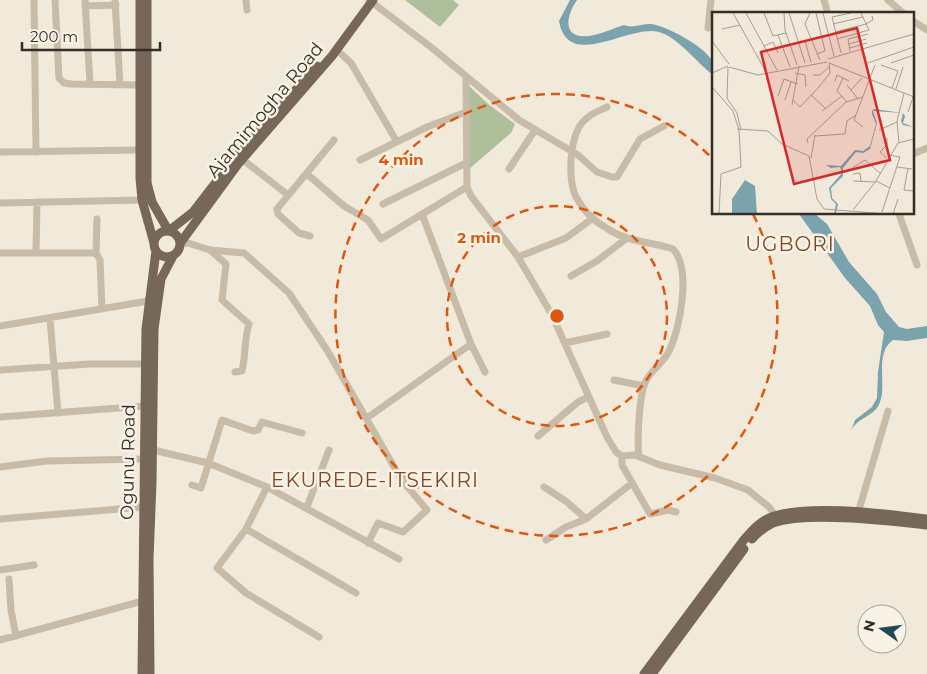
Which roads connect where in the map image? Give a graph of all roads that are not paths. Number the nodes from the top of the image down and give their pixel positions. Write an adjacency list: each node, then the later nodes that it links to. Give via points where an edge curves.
1 (34, 0): 31 (street)
2 (55, 0): 18 (street, via 59,78 64,83)
3 (140, 0): 20 (main road)
4 (147, 0): 48 (main road, via 147,183 152,202)
5 (246, 0): 11 (street)
6 (711, 0): 14 (street)
7 (889, 0): 12 (street)
8 (370, 1): 16 (main road, Ajamimogha Road); 17 (street); 48 (main road, Ajamimogha Road, via 340,40 234,158 194,212)
9 (85, 3): 10 (street); 18 (street)
10 (115, 3): 19 (street)
11 (247, 10)
12 (902, 12)
13 (914, 22): 15 (street)
14 (708, 28)
15 (927, 30)
16 (337, 50): 26 (street, via 351,63); 33 (main road, Ajamimogha Road)
17 (466, 77): 22 (street); 24 (street)
18 (90, 84): 19 (street)
19 (120, 85): 20 (street)
20 (140, 85): 28 (main road)
21 (607, 107): 29 (street, via 586,118)
22 (466, 112): 26 (street); 35 (street)
23 (664, 126): 29 (street, via 640,139 615,178 597,172)
24 (535, 130): 29 (street); 36 (street)
25 (334, 140): 37 (street)
26 (397, 142): 34 (street)
27 (927, 148): 32 (street)
28 (138, 150): 31 (street); 40 (main road)
29 (571, 150): 46 (street, via 576,197)
30 (0, 152): 31 (street)
31 (36, 152)
32 (914, 154)
33 (242, 159): 39 (street); 51 (main road, Ajamimogha Road)
34 (360, 160)
35 (466, 163): 38 (street); 43 (street)
36 (509, 169)
37 (307, 174): 39 (street); 44 (street, via 344,206 368,220 379,238)
38 (468, 187): 44 (street); 58 (street, via 471,196)
39 (288, 195): 49 (street, via 276,212 299,233)
40 (142, 200): 41 (street); 52 (main road)
41 (37, 202): 42 (street); 54 (street)
42 (0, 203)
43 (383, 204)
44 (422, 214): 67 (street)
45 (899, 215): 59 (street)
46 (593, 218): 50 (street, via 610,231); 58 (street, via 566,238)
47 (98, 219): 56 (street)
48 (169, 230): 51 (main road, via 177,234); 52 (main road, via 158,234)
49 (310, 236)
50 (627, 238): 60 (street); 74 (street, via 676,251 684,290 673,343)
51 (181, 243): 53 (street); 57 (main road)
52 (155, 247): 57 (main road, via 162,256); 61 (main road, Ogunu Road)
53 (210, 250): 71 (street, via 226,264 222,300 249,324 244,339 244,365 242,371); 80 (street, via 244,252 289,293)
54 (36, 252): 55 (street); 56 (street)
55 (0, 253)
56 (96, 253): 62 (street, via 100,260)
57 (173, 256): 81 (main road, Ogunu Road, via 161,278 158,292)
58 (518, 256): 66 (street)
59 (917, 265)
60 (571, 276)
61 (148, 302): 62 (street); 68 (main road, Ogunu Road)
62 (102, 309): 63 (street)
63 (50, 319): 64 (street); 69 (street)
64 (0, 326)
65 (607, 334): 66 (street)
66 (565, 343): 75 (street)
67 (471, 344): 72 (street); 80 (street)
68 (146, 364): 69 (street); 76 (main road, Ogunu Road)
69 (54, 366): 70 (street); 78 (street)
70 (0, 370)
71 (235, 372)
72 (485, 372)
73 (614, 380): 74 (street)
74 (644, 386): 87 (street, via 637,441)
75 (588, 397): 83 (street); 86 (street, via 616,452)
76 (145, 406): 78 (street); 81 (main road, Ogunu Road)
77 (888, 411): 98 (street)
78 (58, 413): 79 (street)
79 (0, 417)
80 (366, 418): 105 (street, via 401,479 427,510 403,532 378,523)
81 (149, 427): 84 (main road, Ogunu Road); 88 (main road, Ogunu Road)
82 (302, 433): 89 (street, via 262,422 253,432 222,420)
83 (538, 436)
84 (153, 450): 89 (street); 116 (main road, Ogunu Road, via 149,531)
85 (329, 450): 96 (street)
86 (622, 456): 87 (street); 91 (street, via 622,465)
87 (639, 456): 101 (street, via 748,490 769,507)
88 (146, 459): 90 (street); 95 (main road, Ogunu Road)
89 (208, 463): 92 (street, via 201,488); 93 (street)
90 (0, 467)
91 (632, 484): 97 (street, via 650,514 668,510); 100 (street)
92 (192, 485)
93 (267, 487): 96 (street); 103 (street)
94 (544, 487): 100 (street)
95 (144, 507): 99 (street); 111 (main road, Ogunu Road)
96 (308, 507): 105 (street)
97 (676, 512)
98 (858, 513): 101 (main road, via 810,512); 102 (main road)
99 (0, 519)
100 (586, 519): 104 (street, via 566,526)
101 (777, 519): 102 (main road); 117 (main road, via 756,526 743,541); 118 (main road, via 752,539)
102 (927, 519)
103 (246, 529): 110 (street); 113 (street, via 218,564 218,570 246,593)
104 (546, 540)
105 (368, 543): 106 (street)
106 (399, 560)
107 (34, 565): 108 (street)
108 (0, 570)
109 (9, 579): 112 (street)
110 (356, 593)
111 (142, 601): 112 (street); 115 (main road, Ogunu Road)
112 (16, 636): 114 (street)
113 (320, 637)
114 (0, 640)
115 (142, 674)
116 (150, 674)
117 (644, 674)
118 (652, 674)

